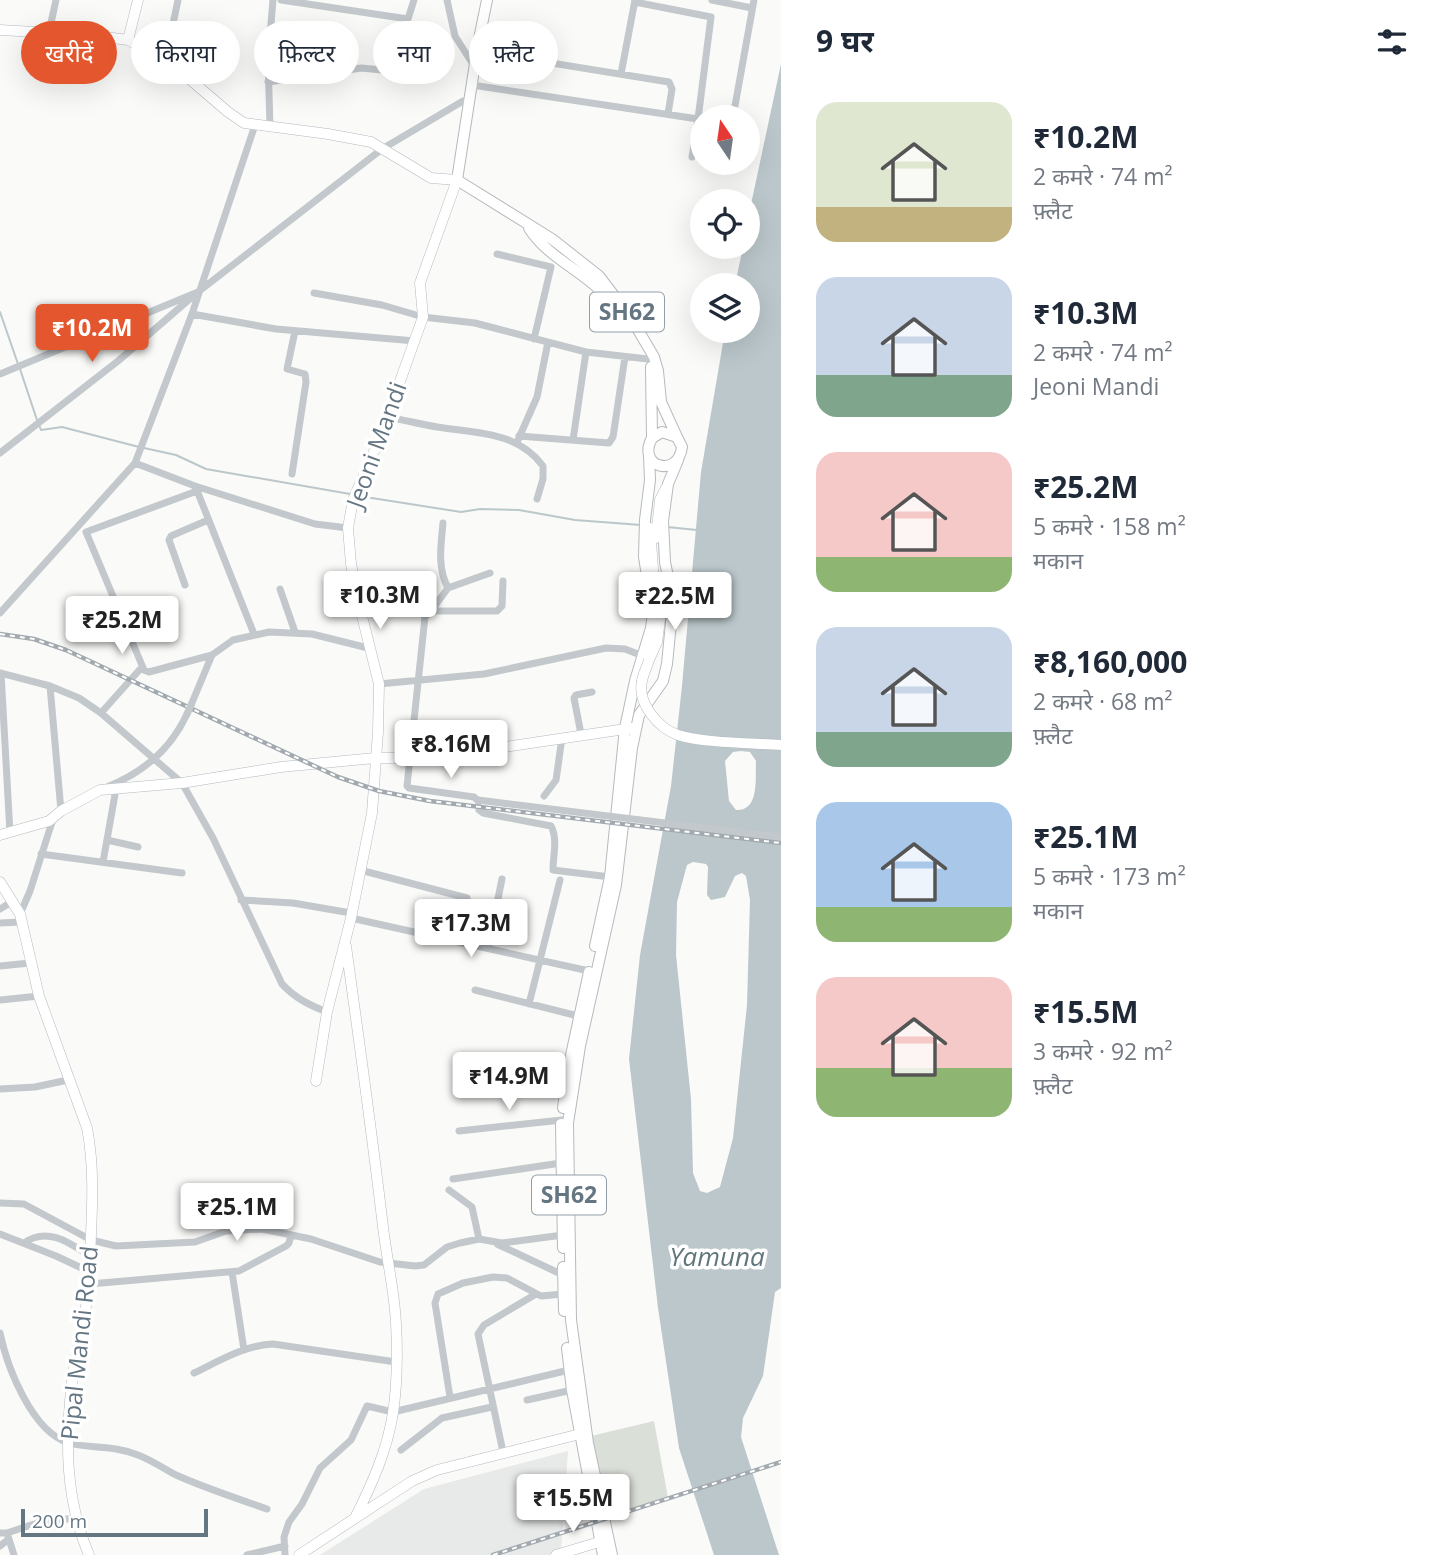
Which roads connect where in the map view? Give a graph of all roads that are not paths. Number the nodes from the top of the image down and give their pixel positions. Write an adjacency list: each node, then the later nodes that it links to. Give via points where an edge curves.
1 (56, 0): 13 (street)
2 (138, 0): 20 (main road)
3 (178, 0): 14 (street)
4 (273, 0): 15 (street)
5 (281, 0): 11 (street)
6 (414, 0): 11 (street, via 408,19)
7 (447, 0): 22 (street, via 455,36)
8 (487, 0): 16 (main road)
9 (712, 0): 12 (street)
10 (635, 1): 24 (street); 29 (street, via 710,17)
11 (326, 3)
12 (753, 4): 30 (street)
13 (51, 21)
14 (174, 21)
15 (272, 21)
16 (483, 21)
17 (0, 30): 18 (main road)
18 (21, 31)
19 (117, 39): 20 (main road)
20 (128, 40): 21 (main road)
21 (131, 42)
22 (469, 58)
23 (558, 64): 24 (street)
24 (621, 74): 31 (street, via 669,82)
25 (195, 84): 33 (main road, via 244,123)
26 (268, 84): 34 (street)
27 (472, 85): 28 (main road); 31 (street)
28 (469, 102): 35 (street, via 463,101); 36 (main road)
29 (700, 105)
30 (735, 105)
31 (668, 114): 32 (street)
32 (690, 118)
33 (255, 125): 34 (main road); 41 (street)
34 (270, 127): 35 (main road, via 371,142)
35 (382, 149): 36 (main road, via 431,178); 41 (street)
36 (457, 180): 37 (main road, SH62); 44 (main road, Jeoni Mandi, via 420,283)
37 (525, 222): 39 (main road, SH62); 54 (main road, SH62, via 599,275 631,318 654,357 661,402)
38 (497, 254): 40 (street)
39 (555, 255): 40 (street); 51 (main road, SH62, via 607,295)
40 (551, 267): 46 (street)
41 (198, 292): 43 (street); 52 (street); 58 (street)
42 (314, 293): 44 (street)
43 (192, 314): 45 (street); 61 (street)
44 (423, 317): 46 (street, via 475,323); 47 (main road, Jeoni Mandi)
45 (295, 331): 47 (street); 62 (street, via 287,369 305,374 306,382)
46 (534, 339): 48 (street)
47 (415, 341): 53 (main road, Jeoni Mandi)
48 (548, 342): 49 (street); 56 (street, via 537,397)
49 (586, 352): 50 (street); 57 (street)
50 (625, 357): 51 (street); 57 (street, via 612,440 605,444)
51 (648, 359): 55 (main road, SH62)
52 (0, 374)
53 (387, 417): 56 (street); 69 (main road, Jeoni Mandi, via 353,500)
54 (677, 437): 55 (main road, via 662,432); 60 (main road, via 682,447)
55 (652, 438): 59 (main road)
56 (518, 440): 57 (street); 64 (street, via 543,466)
57 (573, 440)
58 (0, 453)
59 (649, 456): 60 (main road, via 662,466); 66 (main road, SH62)
60 (678, 460): 66 (main road, SH62)
61 (135, 463): 63 (street); 68 (street)
62 (292, 474)
63 (196, 489): 65 (street); 69 (street, via 315,524); 70 (street)
64 (537, 499)
65 (208, 520): 74 (street, via 169,540); 80 (street)
66 (653, 521): 71 (main road, SH62); 71 (main road, SH62)
67 (443, 523): 75 (street, via 440,559)
68 (76, 527): 70 (street); 78 (street)
69 (348, 528): 81 (main road, Jeoni Mandi)
70 (86, 532): 84 (street)
71 (653, 534): 83 (main road, SH62, via 644,557 653,613); 83 (main road, via 661,627); 91 (main road, SH62, via 665,562 673,602 667,664 663,681)
72 (490, 573): 75 (street)
73 (503, 581): 77 (street, via 502,606 497,611)
74 (185, 585)
75 (448, 588): 77 (street)
76 (280, 589): 79 (street)
77 (431, 611): 86 (street, via 425,617)
78 (0, 613)
79 (295, 632): 80 (street); 81 (street)
80 (254, 634): 82 (street, via 228,642)
81 (368, 648): 87 (main road, Jeoni Mandi)
82 (212, 654): 84 (street, via 149,672); 98 (street, bridge, via 187,714)
83 (646, 658): 86 (street, via 625,649 606,648 484,674); 91 (main road, SH62); 95 (main road, bridge, via 641,694 663,727 689,737)
84 (142, 667): 90 (street)
85 (0, 673): 88 (street); 94 (street)
86 (417, 680): 87 (street); 97 (street)
87 (379, 684): 96 (main road, Jeoni Mandi)
88 (50, 686): 90 (street); 105 (street)
89 (592, 692): 92 (street, via 574,698)
90 (101, 713): 98 (street)
91 (630, 728): 92 (main road); 114 (main road, SH62); 190 (main road, SH62, via 616,885 580,1045 568,1123 570,1320)
92 (581, 734): 93 (main road)
93 (562, 738): 97 (main road); 103 (street, via 559,773)
94 (2, 742): 99 (street)
95 (781, 745)
96 (375, 758): 97 (main road); 100 (main road); 112 (main road, Jeoni Mandi, via 372,813)
97 (410, 758): 104 (street, via 409,788 474,797)
98 (156, 759): 100 (street); 102 (street)
99 (3, 770): 106 (street)
100 (182, 783): 101 (main road); 119 (street)
101 (116, 789): 102 (main road); 108 (street)
102 (100, 790): 105 (main road)
103 (544, 796)
104 (478, 804): 107 (street, bridge); 114 (street, via 483,813 551,826 553,870)
105 (58, 813): 106 (main road, via 49,821); 110 (street)
106 (5, 834)
107 (781, 837)
108 (107, 840): 109 (street); 111 (street)
109 (138, 847)
110 (41, 854): 111 (street); 123 (street)
111 (103, 862): 113 (street)
112 (360, 870): 118 (street); 122 (main road, Jeoni Mandi)
113 (182, 873)
114 (610, 877): 130 (main road, SH62)
115 (502, 879): 126 (street)
116 (559, 880): 127 (street)
117 (0, 883): 120 (main road, Pipal Mandi Road)
118 (467, 898)
119 (242, 900): 122 (street, via 293,903); 135 (street, via 282,984 301,1000)
120 (13, 901): 121 (street); 123 (main road, Pipal Mandi Road)
121 (0, 909)
122 (351, 916): 125 (main road, Jeoni Mandi); 126 (street)
123 (21, 918): 124 (street); 128 (main road, Pipal Mandi Road)
124 (0, 923)
125 (345, 942): 135 (main road, Jeoni Mandi); 154 (main road)
126 (488, 948): 127 (street)
127 (540, 960): 130 (street); 134 (street)
128 (30, 963): 129 (street); 132 (main road, Pipal Mandi Road)
129 (0, 966)
130 (589, 971): 136 (main road, SH62)
131 (475, 990): 134 (street)
132 (39, 996): 133 (street); 137 (main road, Pipal Mandi Road)
133 (0, 1000)
134 (528, 1004): 136 (street)
135 (327, 1012): 138 (main road, Jeoni Mandi)
136 (578, 1016): 140 (main road, SH62)
137 (68, 1080): 139 (street); 150 (main road, Pipal Mandi Road, via 87,1128)
138 (316, 1081)
139 (0, 1089)
140 (562, 1121): 141 (street); 142 (main road, SH62)
141 (459, 1130)
142 (561, 1163): 143 (street); 148 (main road, SH62)
143 (453, 1179)
144 (449, 1190): 149 (street, via 472,1207)
145 (0, 1203): 150 (street, via 24,1204)
146 (0, 1234): 151 (street)
147 (290, 1235): 150 (street, via 236,1229 195,1242 116,1246); 154 (street); 156 (street, via 286,1247)
148 (563, 1235): 152 (street); 157 (main road, SH62)
149 (479, 1239): 152 (street); 154 (street, via 447,1247 420,1266)
150 (91, 1240): 153 (main road, Pipal Mandi Road)
151 (24, 1243): 153 (street, via 37,1236 56,1237); 155 (street)
152 (497, 1243): 157 (street)
153 (90, 1256): 155 (main road, Pipal Mandi Road)
154 (387, 1264): 163 (main road, via 395,1303)
155 (90, 1272): 158 (main road, Pipal Mandi Road)
156 (232, 1272): 158 (street); 162 (street)
157 (563, 1275): 160 (main road, SH62)
158 (90, 1284): 173 (main road, Pipal Mandi Road, via 72,1381)
159 (536, 1294): 160 (street); 166 (street, via 480,1329); 168 (street, via 493,1277 439,1294 435,1303)
160 (563, 1294): 164 (main road, SH62)
161 (0, 1333): 173 (street, via 31,1409 47,1430)
162 (244, 1350): 163 (street, via 273,1344); 165 (street)
163 (396, 1362): 171 (main road)
164 (569, 1370): 166 (street); 167 (main road, SH62)
165 (194, 1373)
166 (488, 1388): 168 (street); 170 (street)
167 (572, 1390): 169 (street); 172 (main road, SH62)
168 (450, 1396): 171 (street)
169 (527, 1400)
170 (492, 1406): 174 (street, via 442,1418); 175 (street)
171 (393, 1412): 178 (main road, via 376,1476); 182 (street, via 370,1406 365,1409 351,1440 320,1468 289,1522)
172 (580, 1434): 175 (main road); 180 (main road, SH62)
173 (69, 1443): 176 (street, via 136,1454); 177 (main road, Pipal Mandi Road)
174 (401, 1450)
175 (503, 1452): 178 (main road, via 412,1480)
176 (267, 1509)
177 (75, 1518): 179 (street, via 37,1523); 184 (main road, Pipal Mandi Road)
178 (355, 1518): 187 (main road)
179 (6, 1535): 181 (street); 183 (street)
180 (599, 1542): 188 (main road); 189 (main road, SH62)
181 (0, 1546)
182 (285, 1546): 185 (street); 186 (street)
183 (15, 1555)
184 (89, 1555)
185 (247, 1555)
186 (285, 1555)
187 (299, 1555)
188 (556, 1555)
189 (603, 1555)
190 (612, 1555)

